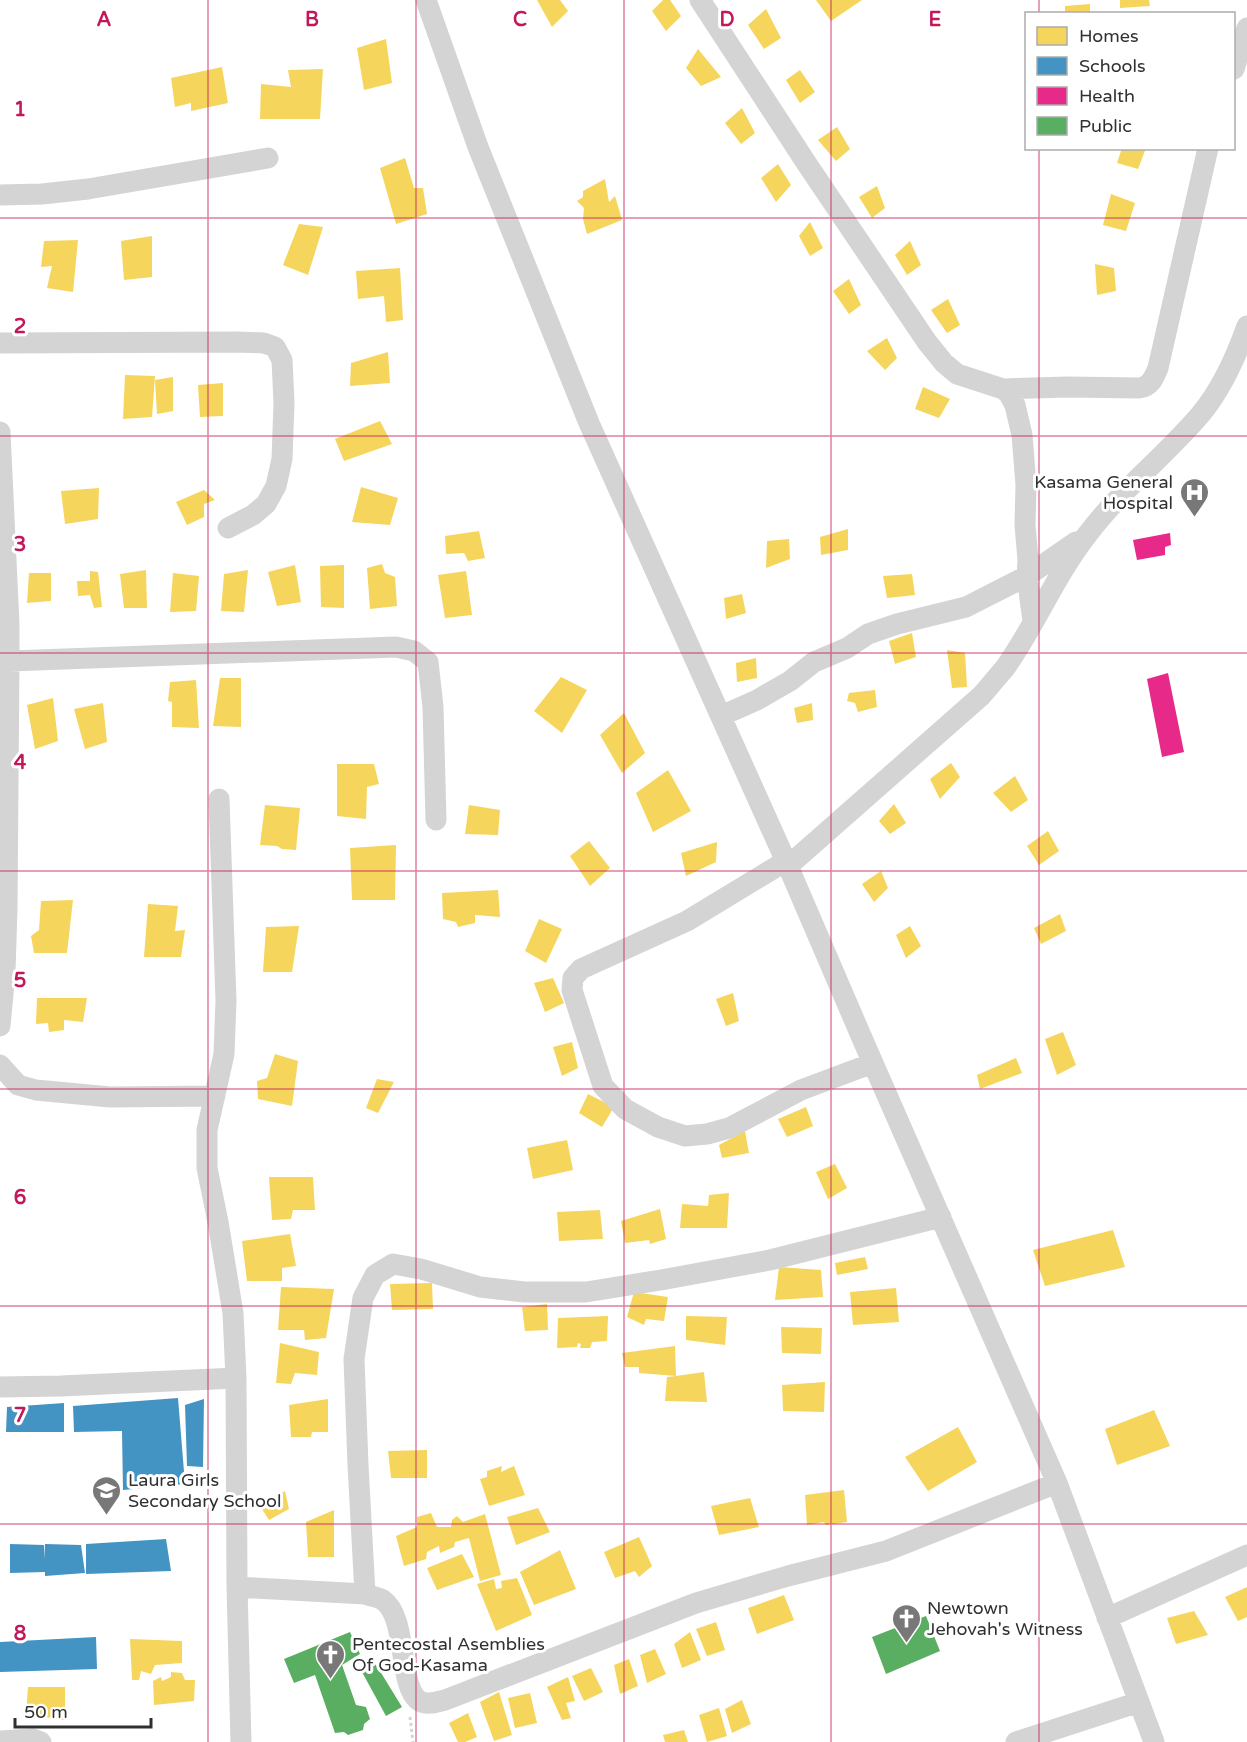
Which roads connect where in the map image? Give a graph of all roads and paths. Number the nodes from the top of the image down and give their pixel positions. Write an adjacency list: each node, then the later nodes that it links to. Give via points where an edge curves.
1 (426, 0): 18 (street, via 478,147 589,423)
2 (700, 0): 10 (street, via 927,342 957,374)
3 (1247, 28): 4 (street)
4 (1235, 63)
5 (1208, 150): 10 (street, via 1158,368 1150,383 1139,388)
6 (268, 158): 7 (street, via 88,189)
7 (0, 195)
8 (1247, 326): 13 (street, via 1229,370 1201,414)
9 (0, 343): 12 (street, via 238,342 275,347 282,360 284,403 282,459 276,486 266,504 253,516)
10 (1003, 389): 14 (street, via 1015,405 1022,435)
11 (0, 432): 16 (street)
12 (228, 528)
13 (1087, 536): 14 (street); 15 (street)
14 (1027, 576): 15 (street); 18 (street, via 966,607 868,634 814,662 757,700)
15 (1033, 621): 21 (street, via 1005,667 981,696)
16 (4, 624): 17 (street)
17 (9, 661): 20 (street, via 396,647 414,651 428,662); 22 (street, via 7,908)
18 (721, 716): 21 (street)
19 (219, 799): 25 (street, via 226,1001 224,1054)
20 (436, 820)
21 (787, 864): 23 (street); 23 (street, via 687,921 581,969 573,978 572,990 603,1086 625,1109 657,1127 685,1136 729,1128 801,1090)
22 (0, 1026)
23 (873, 1063): 26 (street)
24 (0, 1065): 25 (street, via 18,1085 36,1090 110,1097)
25 (214, 1096): 27 (street, via 207,1130 207,1168 233,1313)
26 (941, 1216): 29 (street); 32 (street, via 770,1260 586,1292 480,1287 393,1264 375,1275 363,1298 354,1359)
27 (236, 1378): 28 (street); 31 (street)
28 (0, 1387)
29 (1057, 1483): 32 (street, via 886,1551 696,1604 429,1704 419,1701 412,1692 399,1629 391,1610 383,1600); 33 (street)
30 (1247, 1555): 33 (street)
31 (237, 1587): 32 (street); 38 (street)
32 (365, 1594)
33 (1107, 1618): 34 (street)
34 (1138, 1702): 35 (street); 39 (street)
35 (1026, 1740)
36 (0, 1741): 37 (street)
37 (41, 1742)
38 (241, 1742)
39 (1154, 1742)

